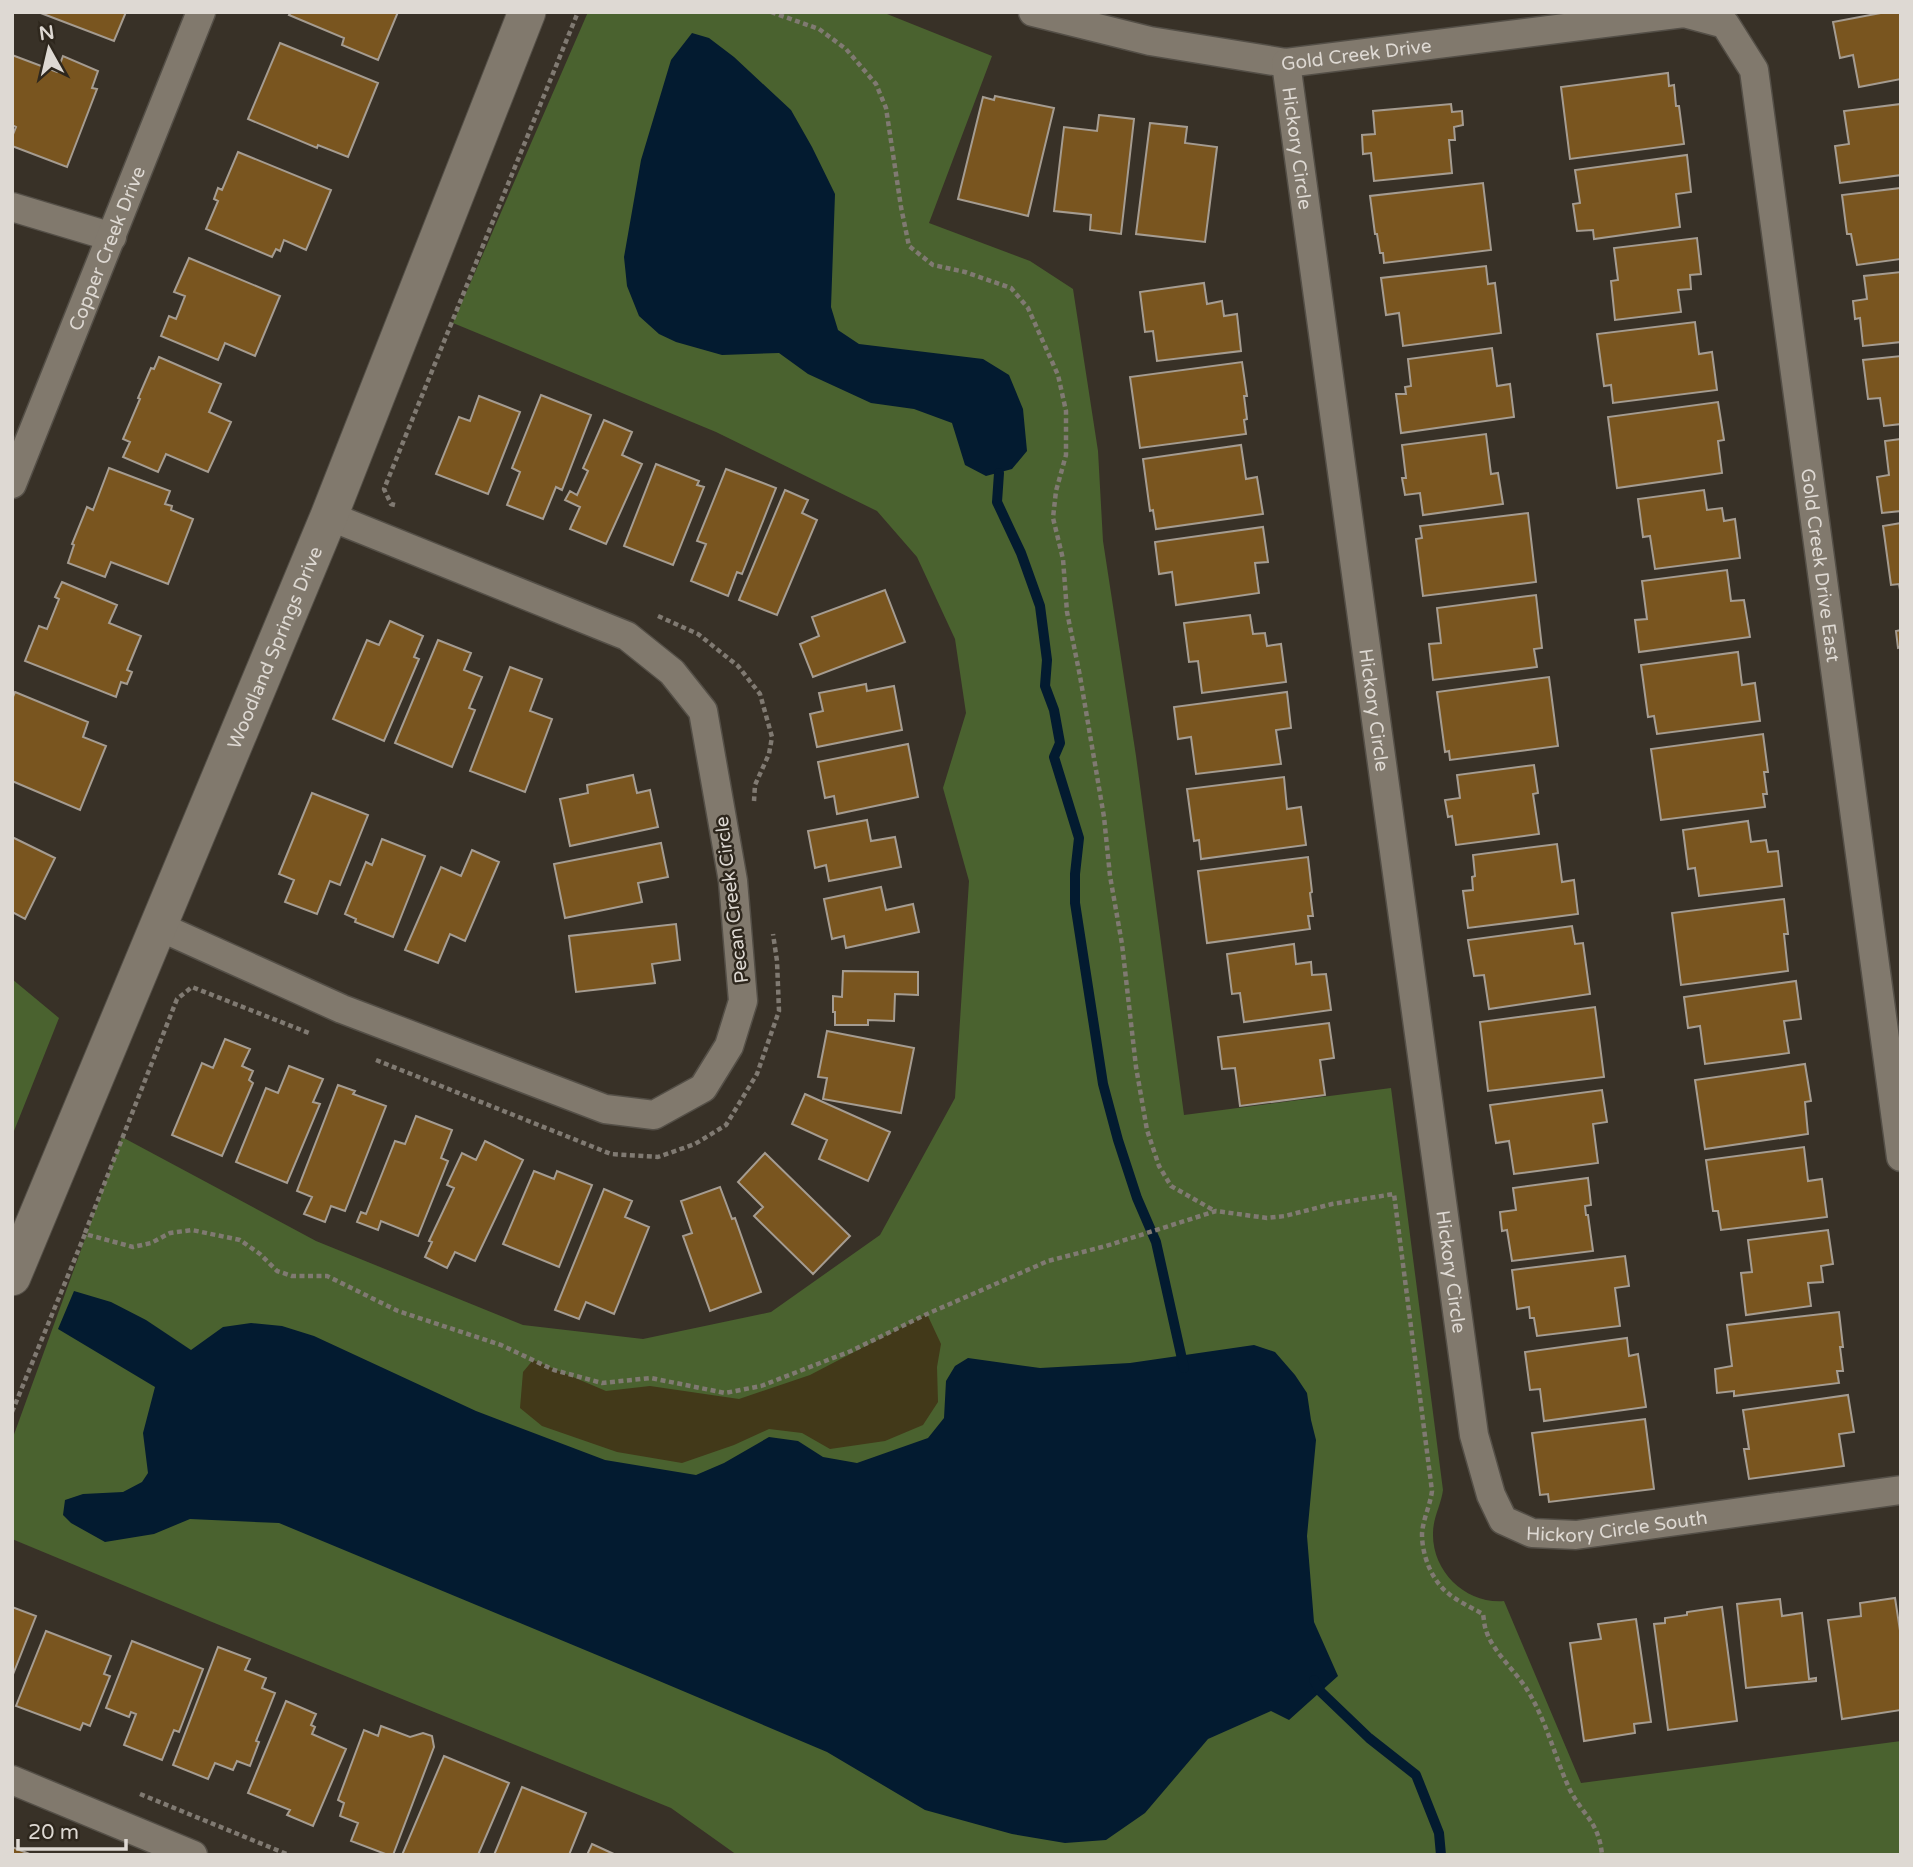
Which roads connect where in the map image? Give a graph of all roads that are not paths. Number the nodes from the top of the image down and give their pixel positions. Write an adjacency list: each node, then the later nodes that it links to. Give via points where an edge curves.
1 (201, 12): 7 (street, Copper Creek Drive)
2 (527, 12): 9 (street, Woodland Springs Drive)
3 (1033, 12): 5 (street, Gold Creek Drive, via 1150,41)
4 (1684, 13): 5 (street, Gold Creek Drive); 11 (street, Gold Creek Drive East, via 1725,24 1754,70)
5 (1286, 63): 13 (street, Hickory Circle)
6 (12, 207): 7 (street)
7 (113, 237): 8 (street, Copper Creek Drive)
8 (12, 484)
9 (329, 516): 10 (street, Woodland Springs Drive); 10 (street, Pecan Creek Circle, via 628,635 672,672 703,711 733,881 743,1000 729,1046 703,1088 654,1115 605,1109 342,1009)
10 (158, 926): 12 (street, Woodland Springs Drive)
11 (1901, 1157)
12 (12, 1278)
13 (1464, 1356): 14 (street, Hickory Circle South, via 1474,1435 1491,1495 1503,1520 1532,1533 1576,1535)
14 (1901, 1490)
15 (12, 1780): 16 (street)
16 (153, 1847): 17 (street)
17 (193, 1855)

